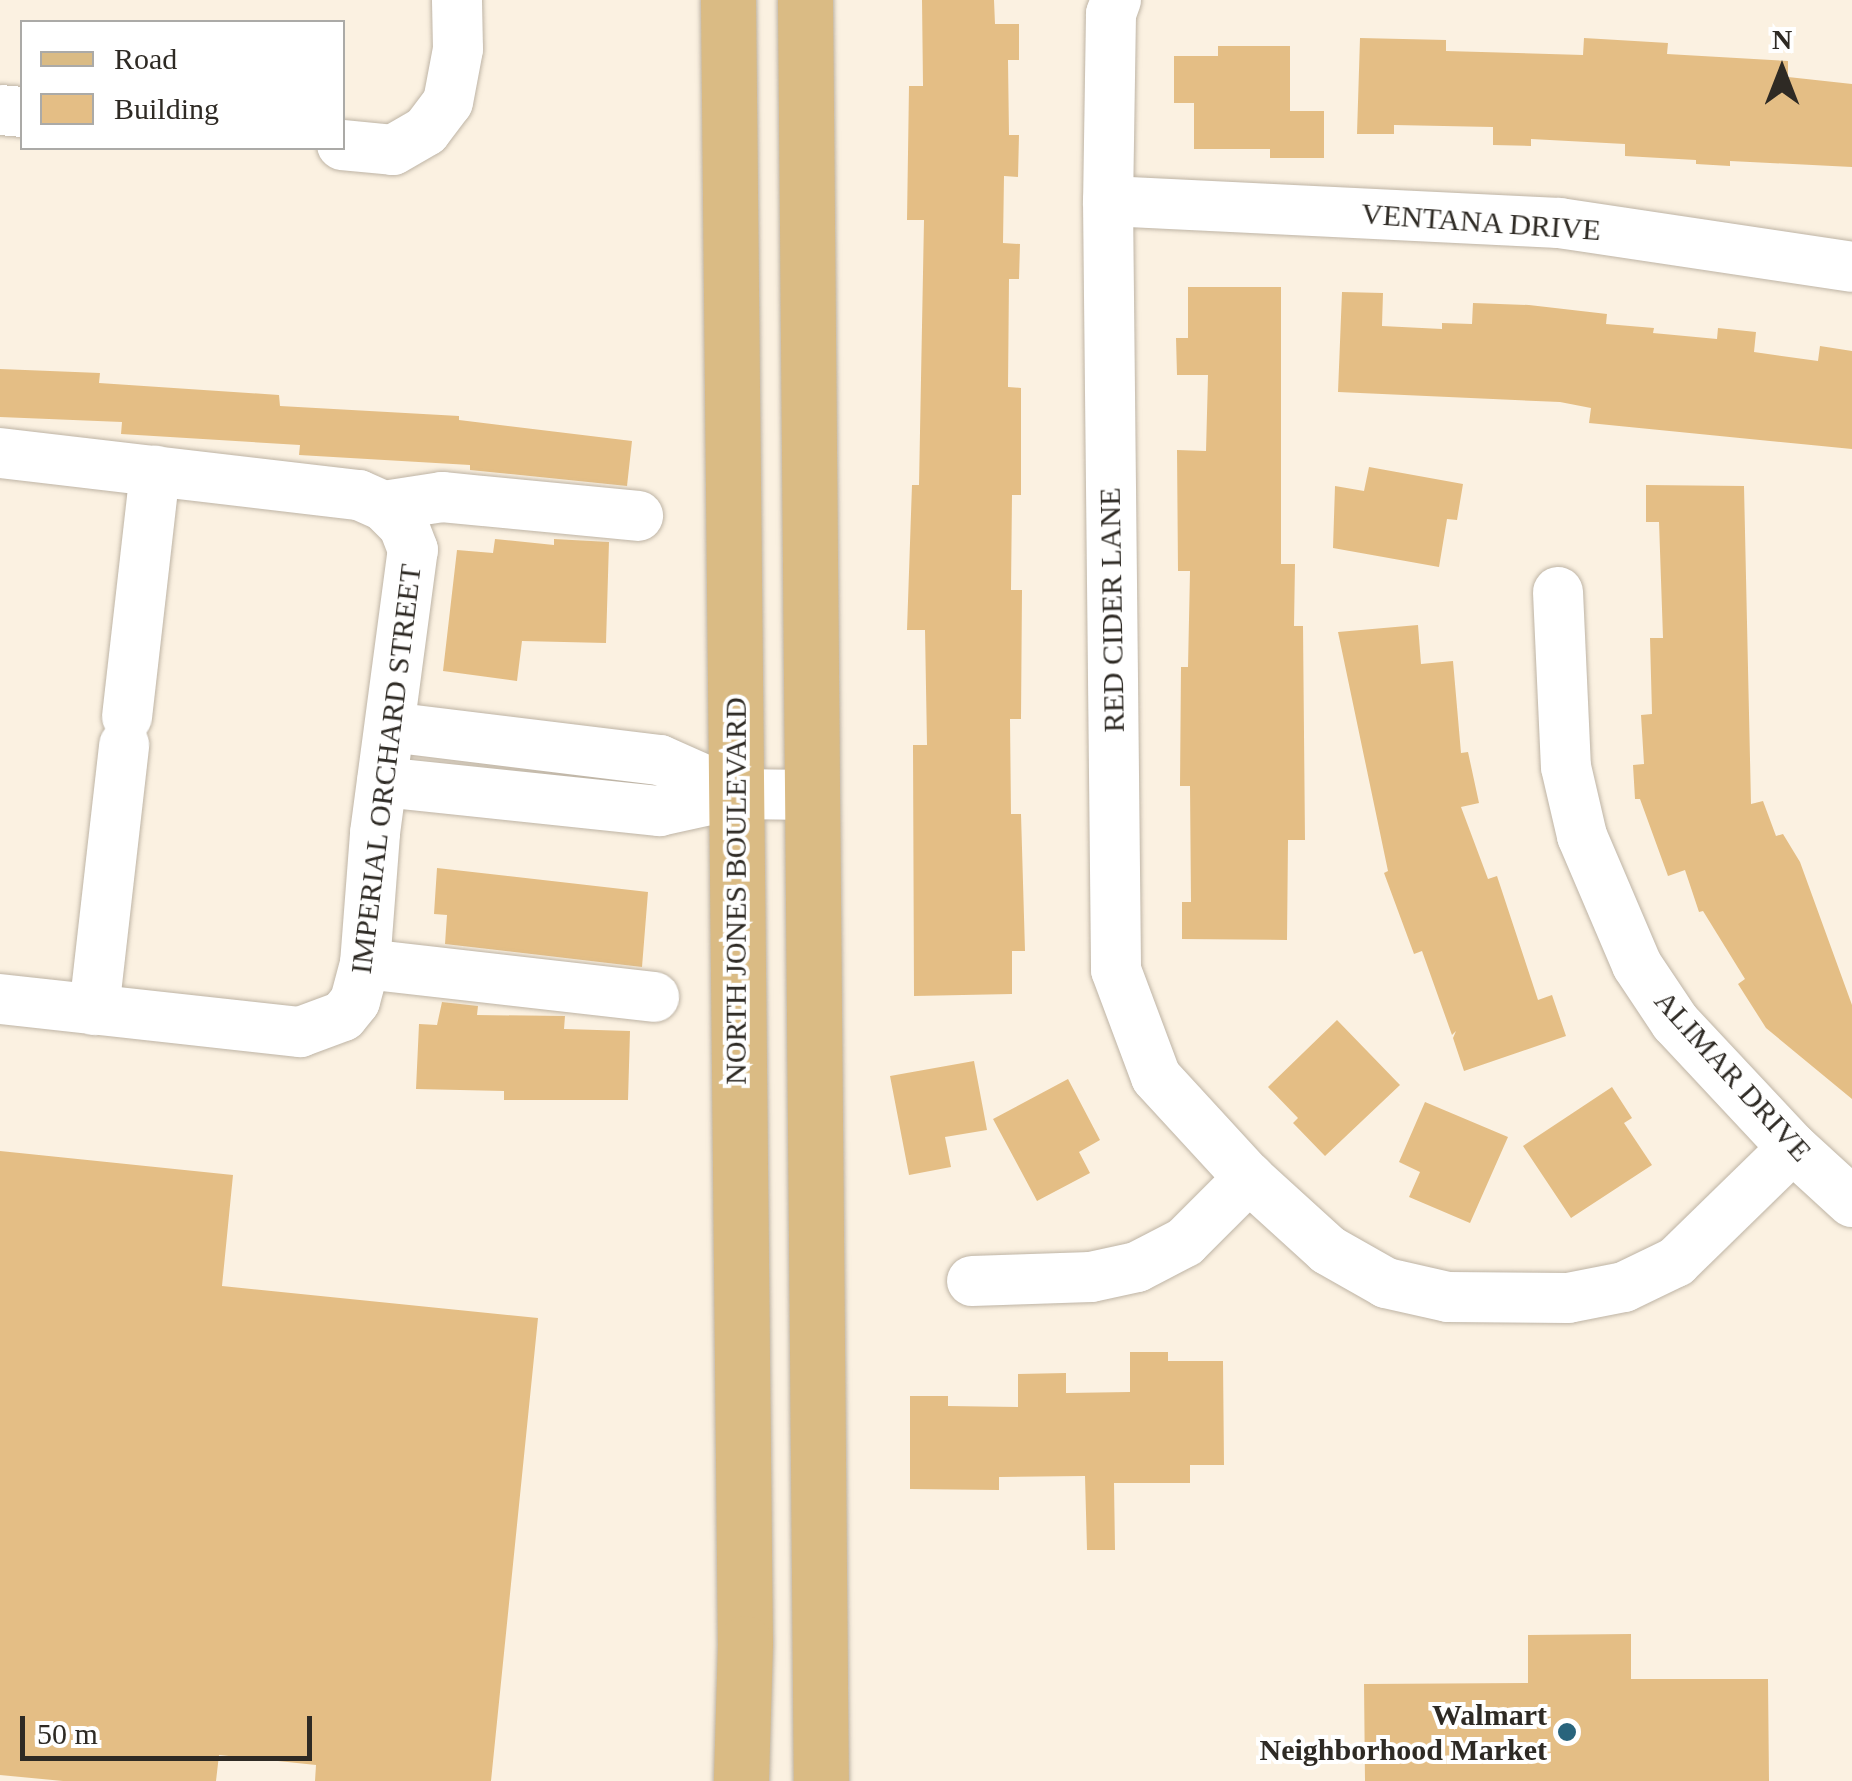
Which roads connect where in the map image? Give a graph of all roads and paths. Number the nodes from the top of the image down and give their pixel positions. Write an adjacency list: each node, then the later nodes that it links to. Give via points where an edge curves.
1 (457, 0): 5 (street, via 458,49 448,102 426,131 393,150)
2 (728, 0): 15 (main road, NORTH JONES BOULEVARD)
3 (805, 0): 16 (main road)
4 (1116, 0): 6 (street, RED CIDER LANE)
5 (345, 145)
6 (1108, 201): 7 (street, VENTANA DRIVE, via 1560,224); 22 (street, RED CIDER LANE, via 1116,970 1156,1078)
7 (1852, 267)
8 (0, 453): 9 (street)
9 (155, 471): 10 (street, via 359,495); 20 (street)
10 (384, 506): 11 (street, via 442,497); 13 (street, IMPERIAL ORCHARD STREET, via 404,526 413,550)
11 (638, 516)
12 (1558, 592): 21 (street, ALIMAR DRIVE, via 1566,768 1595,868 1636,965 1675,1022)
13 (390, 727): 14 (street, IMPERIAL ORCHARD STREET); 15 (street, via 660,760)
14 (382, 782): 15 (street, via 659,811); 17 (street, IMPERIAL ORCHARD STREET)
15 (736, 794): 16 (street); 25 (main road, NORTH JONES BOULEVARD)
16 (812, 795): 26 (main road)
17 (365, 964): 18 (street); 20 (street, IMPERIAL ORCHARD STREET, via 355,1001 325,1025 276,1031)
18 (654, 997)
19 (0, 998): 20 (street)
20 (94, 1010)
21 (1793, 1148): 22 (street, RED CIDER LANE, via 1676,1262 1624,1286 1568,1298 1448,1297 1386,1283 1328,1250); 23 (street, ALIMAR DRIVE)
22 (1249, 1178): 24 (street, via 1185,1242 1137,1267 1091,1278)
23 (1852, 1202)
24 (972, 1281)
25 (745, 1643): 26 (main road); 27 (main road, NORTH JONES BOULEVARD)
26 (820, 1644): 28 (main road)
27 (742, 1781)
28 (821, 1781)

